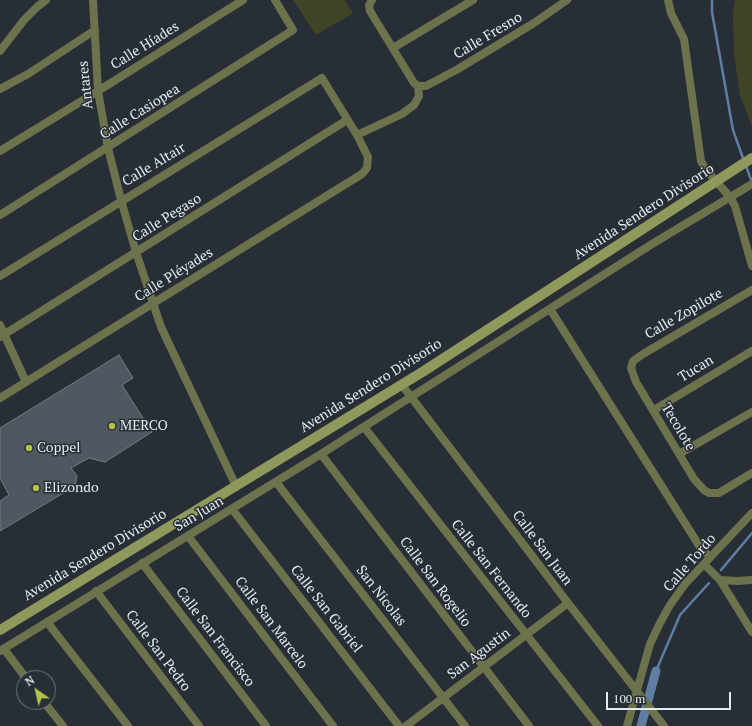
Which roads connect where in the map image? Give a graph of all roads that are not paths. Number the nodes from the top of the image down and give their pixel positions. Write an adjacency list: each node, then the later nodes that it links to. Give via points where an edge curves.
1 (46, 0): 11 (street, via 24,20)
2 (93, 0): 9 (street, Antares)
3 (243, 0): 14 (street, Calle Híades)
4 (275, 0): 17 (street, Calle Casiopea, via 293,30)
5 (473, 0): 10 (street)
6 (567, 0): 12 (street, Calle Fresno, via 458,69 426,86)
7 (668, 0): 20 (street, via 671,13 684,39 700,156 703,166)
8 (371, 1): 10 (street, via 368,5 370,12)
9 (95, 30): 13 (street, via 28,74); 14 (street, Antares)
10 (392, 48): 12 (street)
11 (0, 51)
12 (418, 86): 16 (street, via 419,96 414,105 402,114)
13 (0, 89)
14 (98, 91): 17 (street, Antares); 18 (street, Calle Híades)
15 (347, 120): 16 (street); 23 (street, Calle Altair, via 322,78); 25 (street, Calle Pegaso)
16 (357, 135): 29 (street, Calle Pléyades, via 368,157 367,168 362,174)
17 (108, 148): 23 (street, Antares); 24 (street, Calle Casiopea)
18 (0, 151)
19 (752, 158): 20 (street, Avenida Sendero Divisorio)
20 (721, 178): 22 (street); 36 (street, Avenida Sendero Divisorio)
21 (752, 184): 22 (street)
22 (732, 196): 26 (street); 30 (street)
23 (121, 200): 25 (street, Antares); 27 (street, Calle Altair)
24 (0, 216)
25 (136, 252): 29 (street, Antares); 32 (street, Calle Pegaso)
26 (752, 266)
27 (0, 276)
28 (752, 290): 34 (street, Calle Zopilote, via 642,354)
29 (152, 304): 35 (street, Calle Pléyades); 46 (street, Antares, via 180,370)
30 (550, 309): 38 (street); 50 (street, via 700,547)
31 (0, 325): 32 (street)
32 (2, 336): 35 (street)
33 (752, 351): 39 (street, Tucan)
34 (631, 364): 39 (street, Tecolote, via 636,382)
35 (26, 382): 37 (street, Calle Pléyades)
36 (402, 385): 38 (street, Calle San Juan); 46 (street, Avenida Sendero Divisorio)
37 (0, 398)
38 (411, 398): 41 (street, San Juan); 56 (street, Calle San Juan)
39 (654, 410): 43 (street, Tecolote)
40 (752, 412): 43 (street)
41 (364, 427): 42 (street, San Juan); 60 (street, Calle San Fernando)
42 (321, 454): 45 (street, San Juan); 62 (street, Calle San Rogelio)
43 (679, 454): 44 (street, Tecolote, via 700,487 709,493 715,494)
44 (752, 474)
45 (276, 482): 47 (street, San Juan); 65 (street, San Nicolas)
46 (236, 486): 58 (street, Avenida Sendero Divisorio)
47 (232, 509): 49 (street, San Juan); 73 (street, Calle San Gabriel)
48 (752, 513): 50 (street, Calle Tordo)
49 (188, 536): 51 (street, San Juan); 72 (street, Calle San Marcelo)
50 (710, 558): 52 (street, Calle Tordo)
51 (142, 563): 55 (street, San Juan); 71 (street, Calle San Francisco)
52 (704, 564): 53 (street); 64 (street, Calle Tordo, via 685,584 660,623 650,644)
53 (720, 580): 54 (street); 59 (street)
54 (752, 580)
55 (96, 591): 57 (street, San Juan); 70 (street, Calle San Pedro)
56 (568, 603): 60 (street, San Agustin); 64 (street, Calle San Juan)
57 (47, 622): 61 (street, San Juan); 69 (street)
58 (0, 630)
59 (752, 632)
60 (526, 635): 62 (street, San Agustin); 77 (street, Calle San Fernando)
61 (2, 650): 63 (street)
62 (484, 667): 65 (street, San Agustin); 76 (street, Calle San Rogelio)
63 (19, 670)
64 (637, 691): 67 (street, Calle San Juan); 78 (street, Calle Tordo)
65 (443, 698): 74 (street, San Agustin); 75 (street, San Nicolas)
66 (50, 710): 68 (street)
67 (659, 721)
68 (62, 726)
69 (128, 726)
70 (199, 726)
71 (266, 726)
72 (333, 726)
73 (399, 726)
74 (406, 726)
75 (465, 726)
76 (529, 726)
77 (598, 726)
78 (627, 726)

